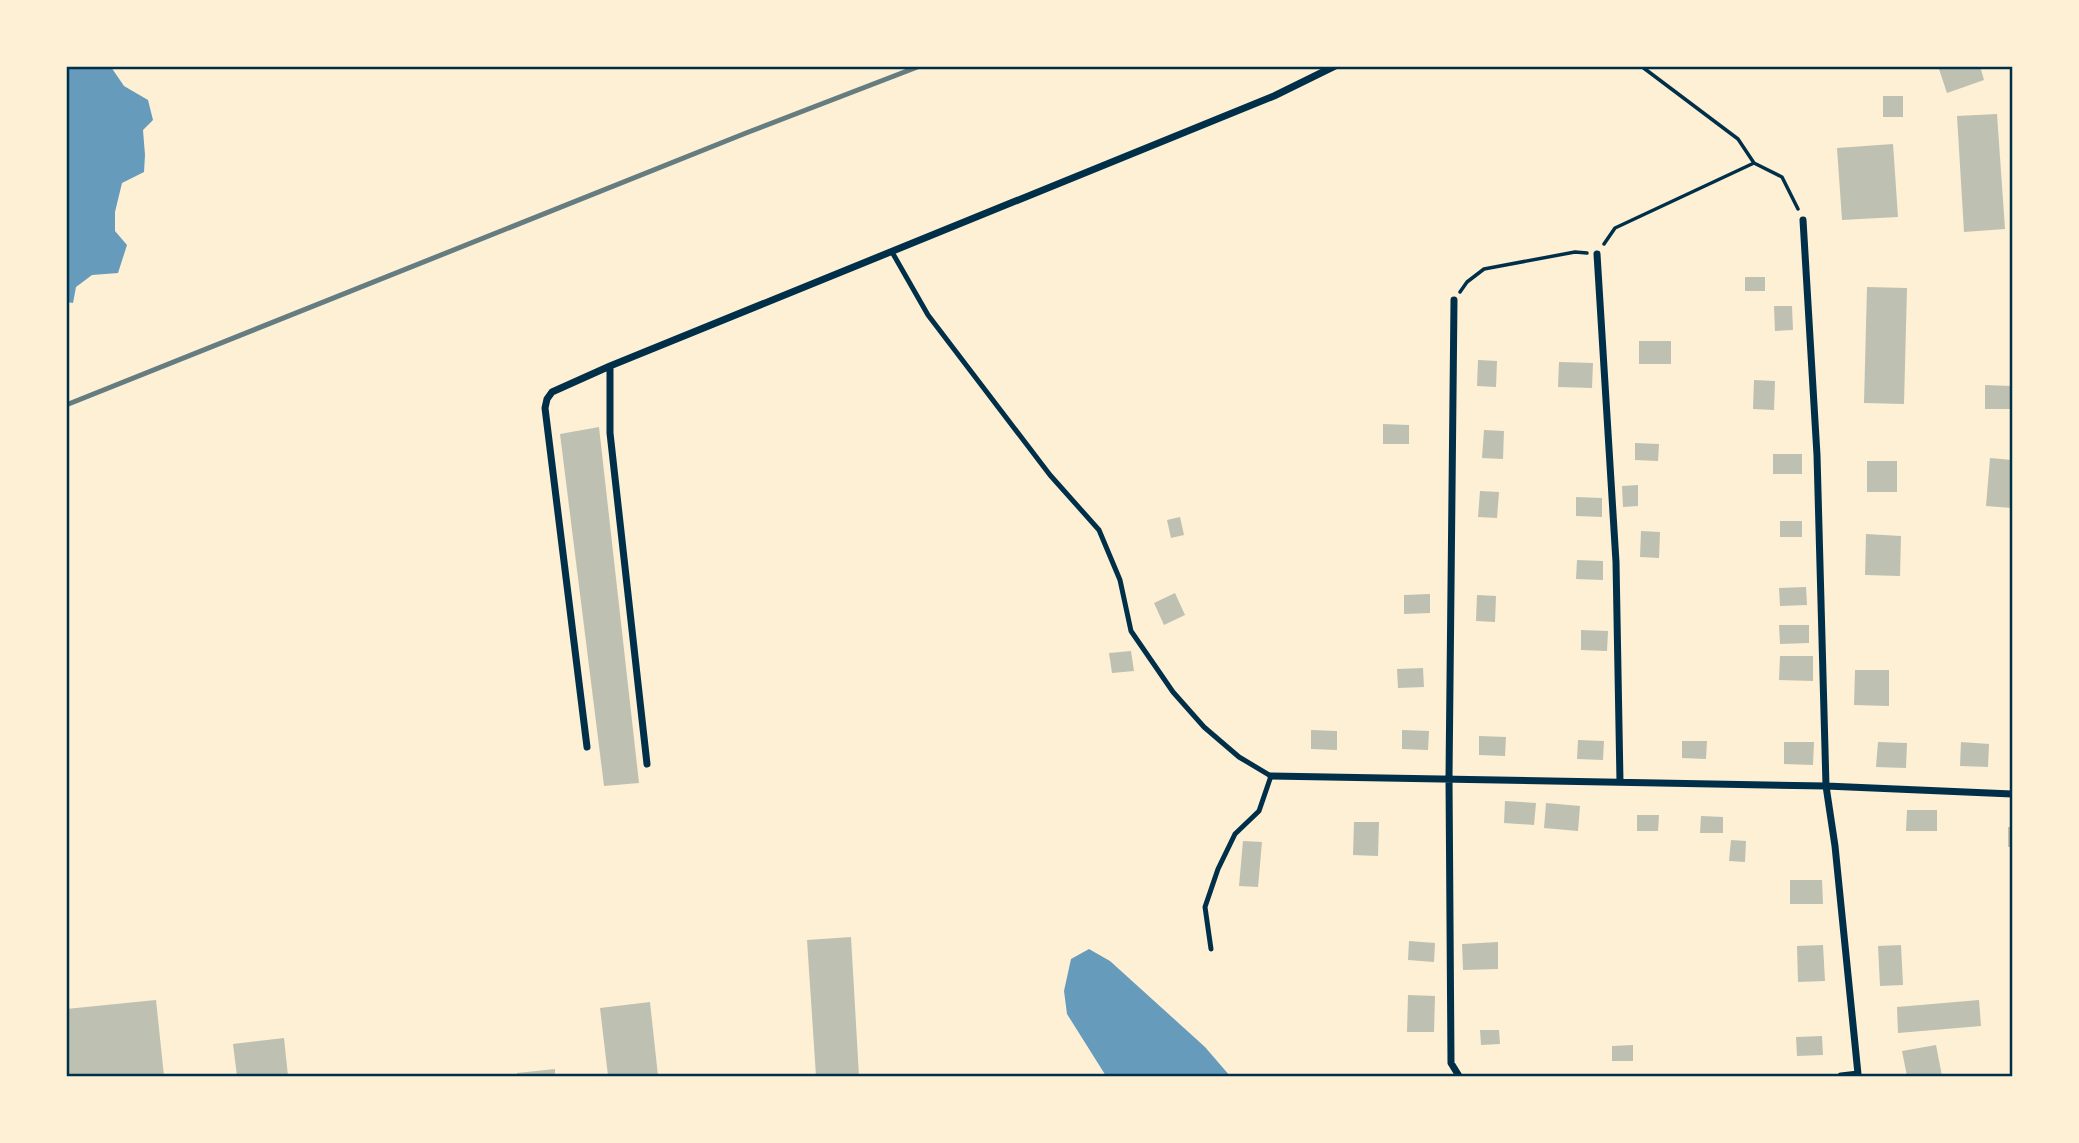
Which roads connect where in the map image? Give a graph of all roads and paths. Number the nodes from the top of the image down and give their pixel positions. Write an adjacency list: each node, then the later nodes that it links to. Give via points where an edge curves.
1 (1335, 66): 5 (street, via 1274,96)
2 (1641, 66): 3 (path, via 1738,139)
3 (1754, 163): 4 (path, via 1782,177); 6 (path, via 1615,228)
4 (1803, 220): 14 (street, via 1817,455)
5 (892, 252): 8 (street); 11 (lane, via 928,315 1050,475 1099,530 1120,580 1131,631 1173,692 1204,727 1239,757)
6 (1597, 254): 7 (path, via 1575,252 1484,269 1466,282); 13 (street, via 1616,562)
7 (1454, 300): 12 (street)
8 (610, 366): 9 (street, via 552,391 545,408); 10 (street, via 610,433)
9 (587, 747)
10 (647, 764)
11 (1271, 776): 12 (street); 16 (lane, via 1259,811 1235,834 1218,869 1205,907)
12 (1450, 778): 13 (street); 17 (street, via 1451,1063)
13 (1620, 782): 14 (street)
14 (1826, 786): 15 (street); 18 (street, via 1858,1074)
15 (2012, 794)
16 (1211, 949)
17 (1459, 1076)
18 (1841, 1076)

